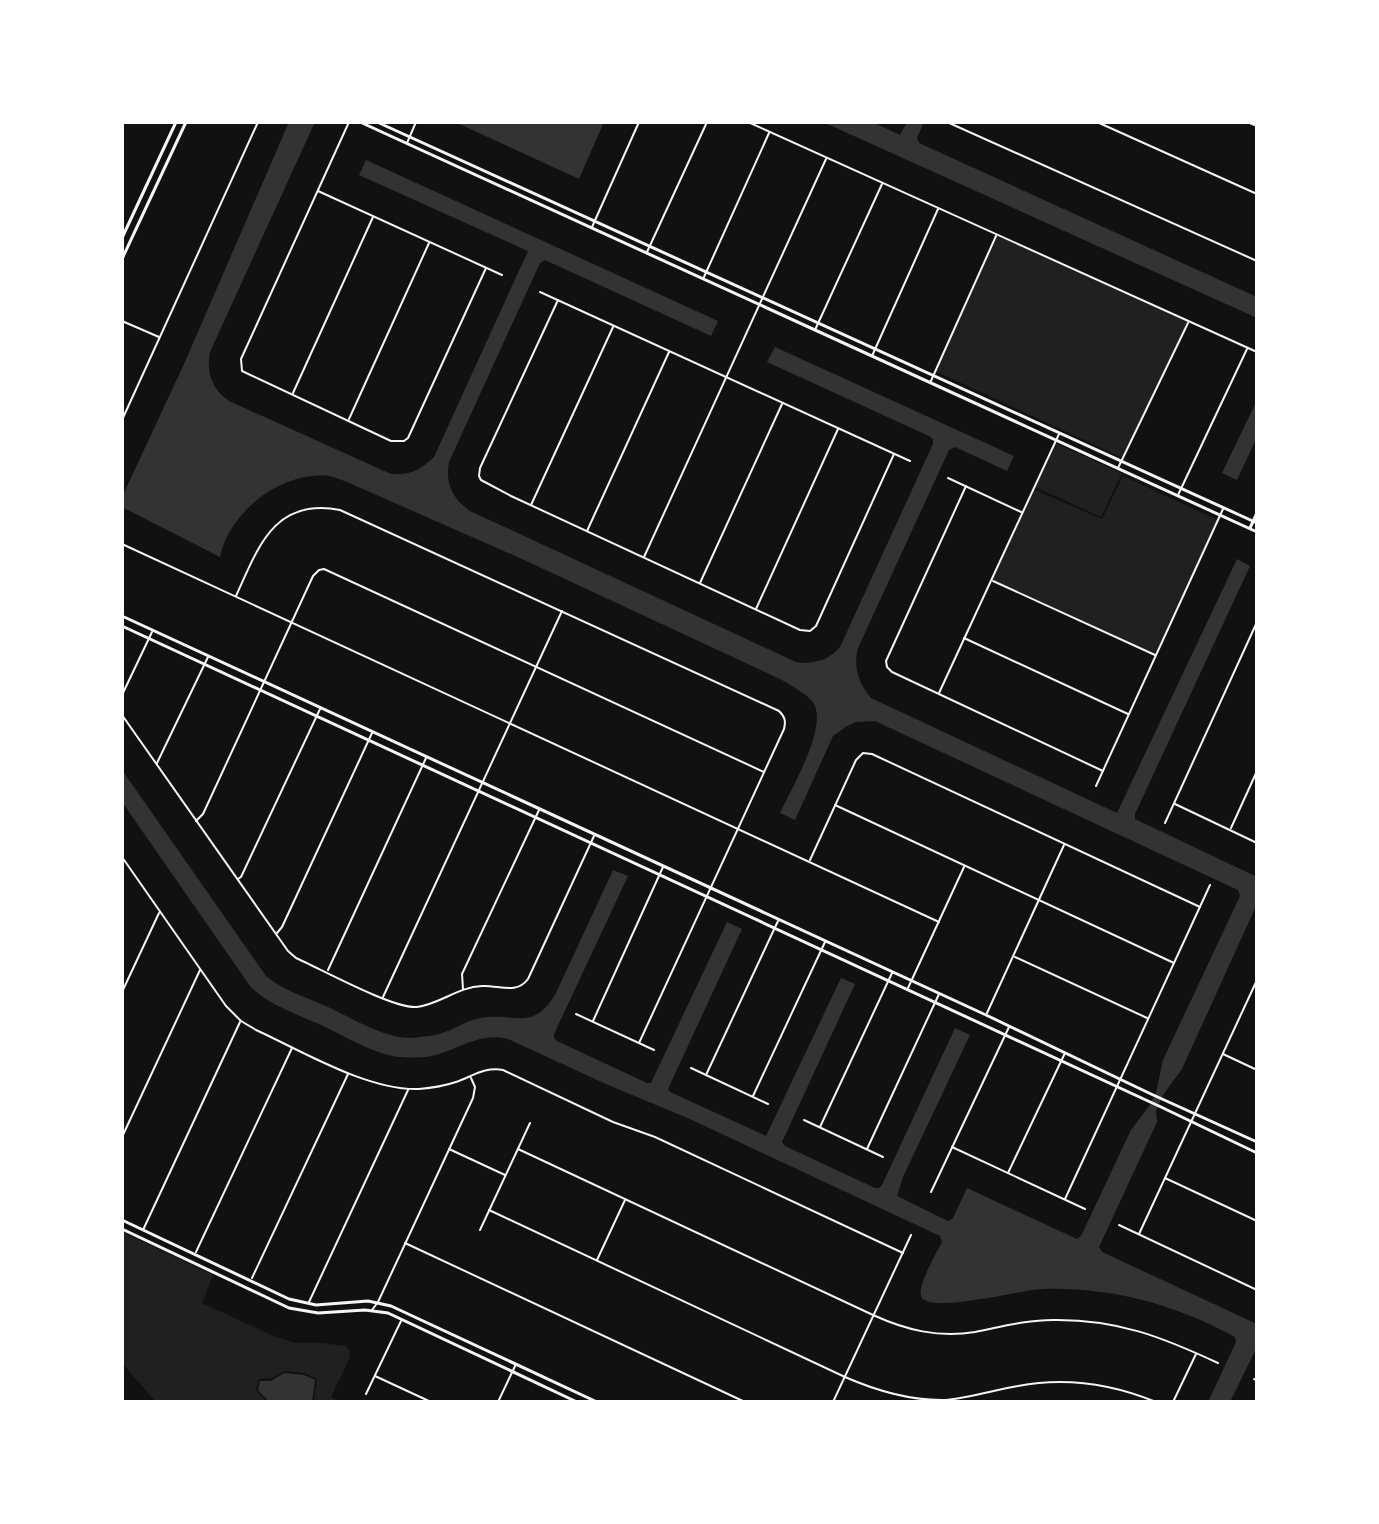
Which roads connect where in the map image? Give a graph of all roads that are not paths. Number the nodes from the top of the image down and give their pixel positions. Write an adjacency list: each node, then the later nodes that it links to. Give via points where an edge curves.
1 (176, 122): 28 (street)
2 (186, 122): 32 (street)
3 (258, 122): 47 (street)
4 (349, 122): 21 (street)
5 (360, 122): 18 (street)
6 (377, 122): 17 (street)
7 (416, 122): 17 (street)
8 (639, 122): 25 (street)
9 (707, 122): 30 (street)
10 (748, 122): 16 (street)
11 (947, 122): 14 (street)
12 (1097, 122): 22 (street)
13 (1247, 122): 15 (street)
14 (957, 124): 33 (street)
15 (1257, 126)
16 (770, 132): 19 (street); 35 (street)
17 (410, 137): 18 (street); 25 (street)
18 (406, 143): 26 (street)
19 (826, 157): 20 (street); 39 (street)
20 (883, 183): 23 (street); 44 (street)
21 (318, 191): 24 (street); 56 (street, via 240,365 246,374)
22 (1257, 194)
23 (939, 208): 27 (street); 49 (street)
24 (373, 216): 29 (street); 56 (street)
25 (594, 220): 26 (street); 30 (street)
26 (591, 228): 31 (street)
27 (997, 235): 43 (street); 53 (street)
28 (122, 238)
29 (429, 242): 34 (street); 59 (street)
30 (650, 246): 31 (street); 35 (street)
31 (647, 254): 37 (street)
32 (122, 259)
33 (1257, 261)
34 (486, 268): 36 (street); 59 (street, via 408,438 391,441)
35 (706, 272): 37 (street); 39 (street)
36 (502, 275)
37 (703, 279): 41 (street)
38 (540, 292): 40 (street)
39 (762, 297): 41 (street); 44 (street)
40 (558, 300): 45 (street); 71 (street, via 480,468 485,483)
41 (759, 305): 46 (street); 54 (street)
42 (122, 321): 47 (street)
43 (1189, 321): 48 (street); 65 (street)
44 (819, 323): 46 (street); 49 (street)
45 (614, 326): 50 (street); 71 (street)
46 (815, 330): 52 (street)
47 (160, 338): 58 (street)
48 (1247, 348): 51 (street); 69 (street)
49 (875, 349): 52 (street); 53 (street)
50 (670, 351): 54 (street); 78 (street)
51 (1257, 352)
52 (872, 356): 55 (street)
53 (933, 375): 55 (street); 61 (street)
54 (726, 377): 57 (street); 81 (street)
55 (930, 383): 62 (street)
56 (292, 395): 59 (street)
57 (783, 403): 60 (street); 83 (street)
58 (122, 420)
59 (348, 421)
60 (838, 428): 63 (street); 85 (street)
61 (1059, 433): 62 (street); 65 (street)
62 (1056, 441): 66 (street); 73 (street)
63 (894, 454): 64 (street); 85 (street, via 816,626 800,630)
64 (910, 461)
65 (1122, 461): 66 (street); 69 (street)
66 (1118, 469): 70 (street)
67 (948, 478): 68 (street)
68 (966, 486): 73 (street); 100 (street, via 886,661 892,672)
69 (1180, 488): 70 (street); 72 (street)
70 (1177, 496): 75 (street)
71 (531, 505): 78 (street)
72 (1223, 508): 75 (street); 76 (street)
73 (1022, 512): 82 (street)
74 (1257, 513): 76 (street)
75 (1220, 515): 77 (street); 95 (street)
76 (1255, 522): 77 (street)
77 (1250, 529): 79 (street)
78 (587, 531): 81 (street)
79 (1257, 532)
80 (122, 544): 84 (street)
81 (644, 557): 83 (street)
82 (991, 580): 93 (street); 95 (street)
83 (700, 583): 85 (street)
84 (236, 596): 86 (street, via 262,540 278,523 323,508 352,514); 88 (street)
85 (756, 609)
86 (562, 610): 97 (street); 114 (street, via 779,711 784,729)
87 (122, 616): 91 (street)
88 (292, 622): 97 (street, via 313,576 324,569); 98 (street); 106 (street)
89 (1257, 622): 118 (street)
90 (122, 626): 92 (street)
91 (153, 631): 92 (street); 94 (street)
92 (149, 638): 96 (street); 101 (street)
93 (964, 638): 100 (street); 103 (street)
94 (209, 656): 96 (street); 98 (street)
95 (1156, 656): 103 (street)
96 (205, 664): 99 (street); 110 (street)
97 (536, 667): 106 (street); 114 (street)
98 (264, 682): 99 (street); 102 (street)
99 (261, 690): 105 (street); 122 (street)
100 (938, 694): 112 (street)
101 (122, 695)
102 (321, 708): 105 (street); 107 (street)
103 (1129, 714): 112 (street)
104 (122, 715): 110 (street)
105 (317, 716): 108 (street); 135 (street)
106 (510, 723): 115 (street); 124 (street)
107 (373, 732): 108 (street); 109 (street)
108 (369, 739): 111 (street); 145 (street)
109 (427, 757): 111 (street); 115 (street)
110 (156, 764): 122 (street)
111 (423, 764): 117 (street); 151 (street)
112 (1103, 771): 116 (street)
113 (1257, 771): 125 (street)
114 (764, 772): 124 (street)
115 (483, 782): 117 (street); 120 (street)
116 (1096, 786)
117 (479, 790): 121 (street); 160 (street)
118 (1174, 804): 123 (street); 125 (street)
119 (835, 805): 129 (street, via 856,760 863,753 872,754); 131 (street); 133 (street)
120 (539, 808): 121 (street); 126 (street)
121 (536, 816): 127 (street); 156 (street, via 462,974)
122 (196, 821): 135 (street)
123 (1165, 823)
124 (739, 828): 131 (street); 137 (street)
125 (1230, 830): 128 (street)
126 (595, 835): 127 (street); 132 (street)
127 (592, 842): 134 (street); 156 (street, via 523,986)
128 (1257, 843)
129 (1065, 844): 139 (street); 140 (street)
130 (122, 857): 141 (street)
131 (809, 861): 143 (street)
132 (664, 866): 134 (street); 137 (street)
133 (964, 866): 139 (street); 143 (street)
134 (661, 874): 138 (street); 168 (street)
135 (237, 879): 145 (street)
136 (1210, 885): 140 (street)
137 (711, 888): 138 (street); 142 (street)
138 (708, 896): 144 (street); 171 (street)
139 (1039, 900): 148 (street); 149 (street)
140 (1200, 907): 149 (street)
141 (160, 912): 150 (street); 158 (street)
142 (778, 919): 144 (street); 146 (street)
143 (939, 922): 155 (street)
144 (775, 927): 147 (street); 180 (street)
145 (275, 934): 151 (street, via 292,955)
146 (825, 941): 147 (street); 152 (street)
147 (822, 949): 154 (street); 185 (street)
148 (1013, 956): 165 (street); 166 (street)
149 (1174, 963): 166 (street)
150 (200, 969): 167 (street); 192 (street)
151 (327, 972): 160 (street)
152 (893, 972): 154 (street); 155 (street)
153 (1257, 980): 161 (street)
154 (889, 981): 157 (street); 191 (street)
155 (912, 981): 157 (street); 159 (street)
156 (463, 989): 160 (street, via 420,1006)
157 (908, 989): 162 (street)
158 (122, 992)
159 (939, 993): 162 (street); 165 (street)
160 (383, 998)
161 (1249, 998): 163 (street); 175 (street)
162 (935, 1002): 170 (street); 197 (street)
163 (1257, 1002)
164 (576, 1014): 168 (street)
165 (986, 1015): 169 (street)
166 (1148, 1019): 182 (street)
167 (241, 1021): 172 (street); 212 (street)
168 (593, 1021): 171 (street)
169 (1009, 1025): 170 (street); 174 (street)
170 (1004, 1035): 176 (street); 194 (street)
171 (639, 1043): 173 (street)
172 (292, 1047): 179 (street); 219 (street)
173 (654, 1050)
174 (1065, 1052): 176 (street); 182 (street)
175 (1223, 1054): 178 (street); 187 (street)
176 (1061, 1061): 183 (street); 200 (street)
177 (691, 1068): 180 (street)
178 (1257, 1070)
179 (348, 1073): 184 (street); 222 (street)
180 (706, 1075): 185 (street)
181 (471, 1077): 184 (street); 195 (street, via 473,1098); 218 (street, via 503,1070)
182 (1121, 1079): 183 (street); 187 (street)
183 (1116, 1087): 189 (street); 205 (street)
184 (409, 1089): 226 (street)
185 (753, 1096): 186 (street)
186 (768, 1104)
187 (1195, 1113): 189 (street); 193 (street)
188 (804, 1120): 191 (street)
189 (1191, 1122): 198 (street); 202 (street)
190 (530, 1123): 196 (street)
191 (820, 1127): 197 (street)
192 (122, 1137)
193 (1257, 1142)
194 (952, 1147): 200 (street); 203 (street)
195 (449, 1149): 201 (street); 217 (street)
196 (518, 1149): 201 (street); 204 (street)
197 (867, 1149): 199 (street)
198 (1257, 1153)
199 (883, 1157)
200 (1008, 1173): 205 (street)
201 (506, 1175): 207 (street)
202 (1165, 1178): 209 (street); 214 (street)
203 (931, 1192)
204 (625, 1199): 220 (street); 230 (street)
205 (1065, 1199): 206 (street)
206 (1085, 1209)
207 (489, 1210): 213 (street); 220 (street)
208 (122, 1220): 212 (street)
209 (1257, 1221)
210 (1119, 1225): 214 (street)
211 (122, 1229): 216 (street)
212 (143, 1230): 216 (street); 219 (street)
213 (480, 1230)
214 (1139, 1234): 224 (street)
215 (911, 1235): 218 (street)
216 (139, 1237): 221 (street)
217 (405, 1243): 225 (street); 243 (street)
218 (903, 1253): 230 (street)
219 (195, 1254): 221 (street); 222 (street)
220 (596, 1261): 237 (street)
221 (191, 1262): 223 (street)
222 (251, 1281): 223 (street); 226 (street)
223 (247, 1289): 228 (street)
224 (1257, 1290)
225 (378, 1302): 226 (street); 227 (street); 229 (street)
226 (308, 1304): 228 (street)
227 (372, 1310): 228 (street); 231 (street)
228 (307, 1312)
229 (405, 1312): 231 (street); 234 (street)
230 (873, 1315): 232 (street, via 916,1331 948,1334 1036,1321 1091,1322 1143,1332); 237 (street)
231 (401, 1320): 235 (street); 236 (street)
232 (1196, 1353): 233 (street); 246 (street)
233 (1218, 1363)
234 (516, 1364): 235 (street); 242 (street)
235 (512, 1372): 240 (street); 241 (street)
236 (375, 1376): 238 (street); 239 (street)
237 (845, 1377): 244 (street); 245 (street, via 881,1392 919,1399 1066,1382 1109,1386)
238 (366, 1394)
239 (431, 1402)
240 (498, 1402)
241 (577, 1402)
242 (597, 1402)
243 (745, 1402)
244 (833, 1402)
245 (1156, 1402)
246 (1173, 1402)

